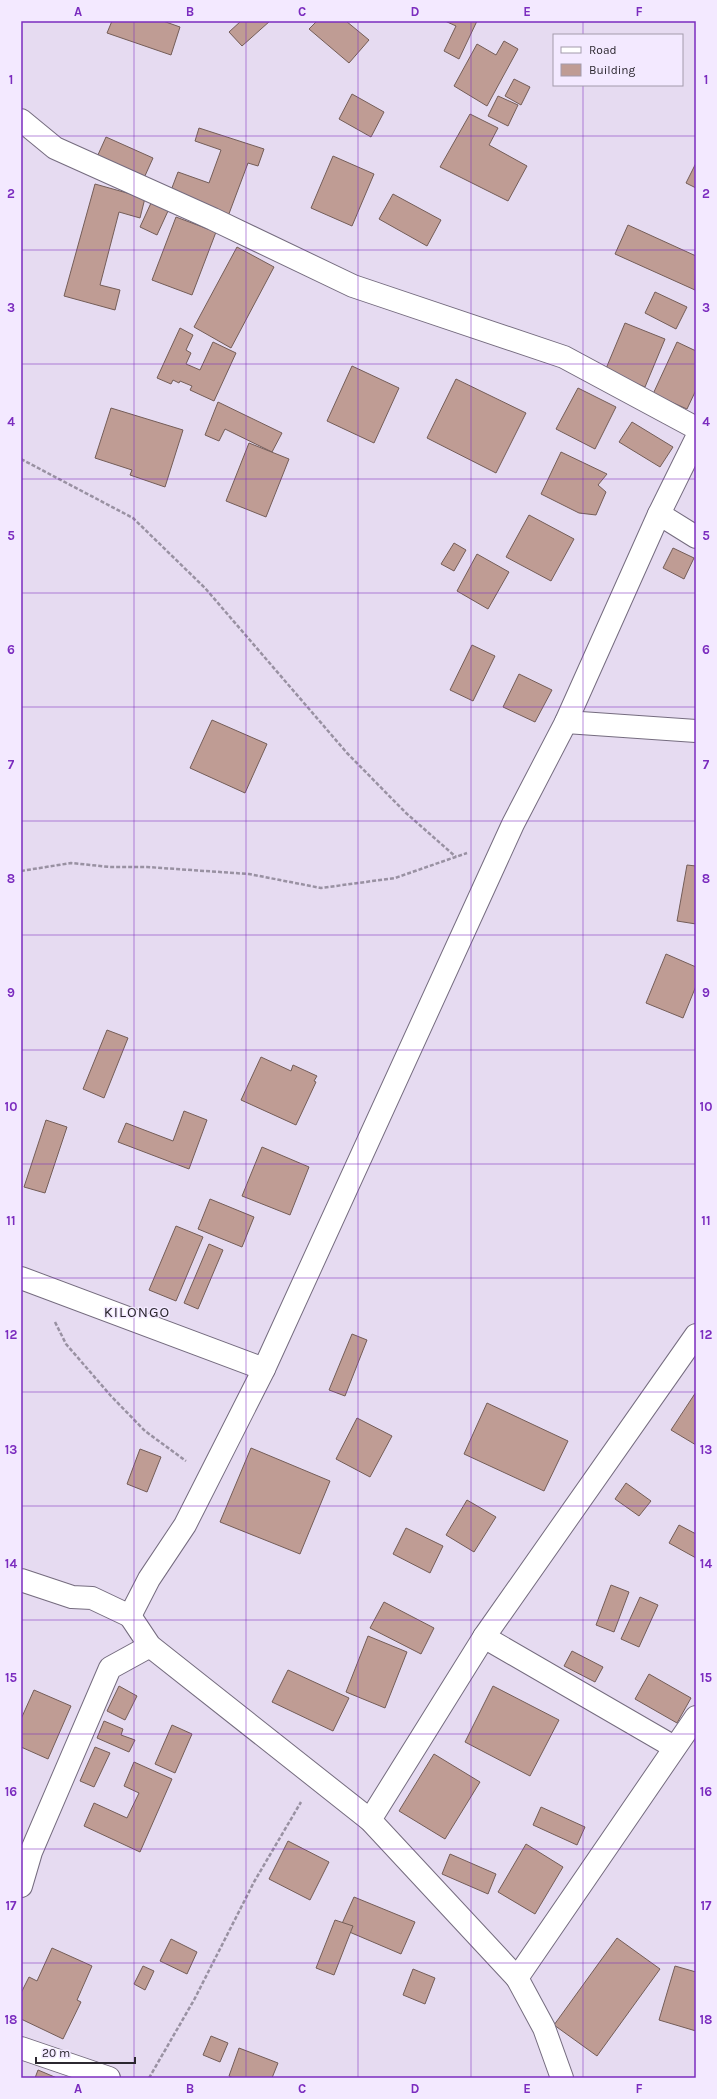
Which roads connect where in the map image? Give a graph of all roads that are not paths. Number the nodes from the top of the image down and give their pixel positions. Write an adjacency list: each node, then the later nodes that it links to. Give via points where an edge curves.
1 (21, 120): 2 (street, via 55,148 213,218 353,286 564,357)
2 (696, 428)
3 (696, 439): 4 (street)
4 (659, 514): 5 (street); 6 (street)
5 (696, 537)
6 (566, 722): 7 (street); 10 (street, via 506,841)
7 (696, 731)
8 (29, 1281): 10 (street)
9 (696, 1335): 13 (street)
10 (264, 1369): 12 (street, via 185,1525 149,1579)
11 (21, 1580): 12 (street, via 72,1597 92,1598)
12 (130, 1616): 14 (street)
13 (484, 1637): 16 (street); 17 (street)
14 (150, 1646): 17 (street); 18 (street, via 110,1668 31,1852)
15 (696, 1717): 16 (street)
16 (674, 1747): 19 (street)
17 (370, 1820): 19 (street)
18 (21, 1886)
19 (518, 1978): 22 (street, via 544,2028)
20 (21, 2048): 21 (street)
21 (109, 2078)
22 (562, 2078)

